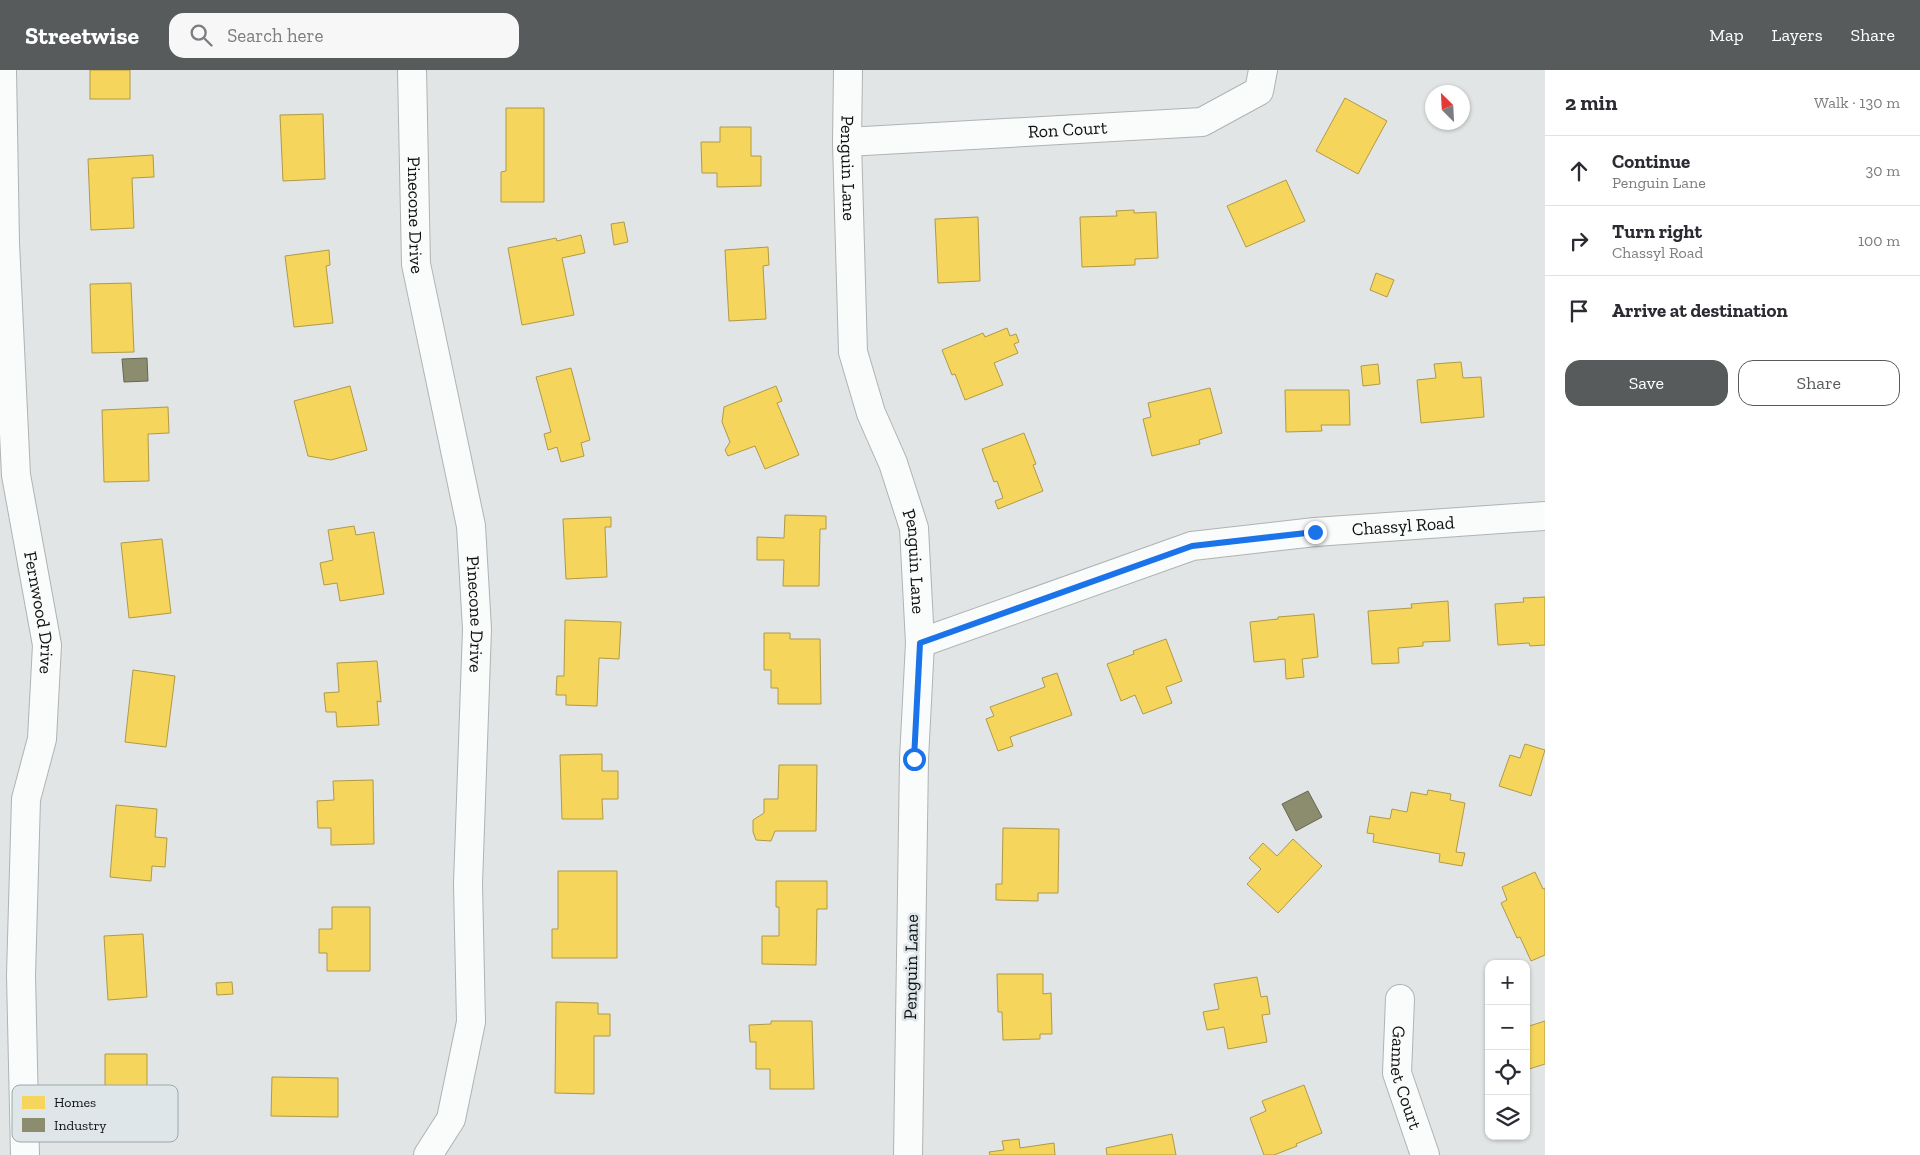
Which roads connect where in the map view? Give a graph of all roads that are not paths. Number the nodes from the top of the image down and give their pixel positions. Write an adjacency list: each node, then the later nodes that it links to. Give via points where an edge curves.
1 (2, 70): 9 (street, Fernwood Drive, via 5,243 16,475 47,645 42,739 26,800 21,975)
2 (412, 70): 12 (street, Pinecone Drive, via 416,264 471,526 476,629 468,884 471,1022 450,1119)
3 (848, 70): 5 (street, Penguin Lane)
4 (1264, 70): 5 (street, Ron Court, via 1259,91 1202,122)
5 (847, 142): 7 (street, Penguin Lane, via 853,352 871,412 893,463 914,528)
6 (1545, 516): 7 (street, Chassyl Road, via 1315,532 1192,546)
7 (920, 643): 13 (street, Penguin Lane, via 914,759)
8 (1400, 999): 14 (street, Gannet Court, via 1396,1073)
9 (24, 1085)
10 (26, 1142): 11 (street, Fernwood Drive)
11 (26, 1155)
12 (428, 1155)
13 (908, 1155)
14 (1425, 1155)

